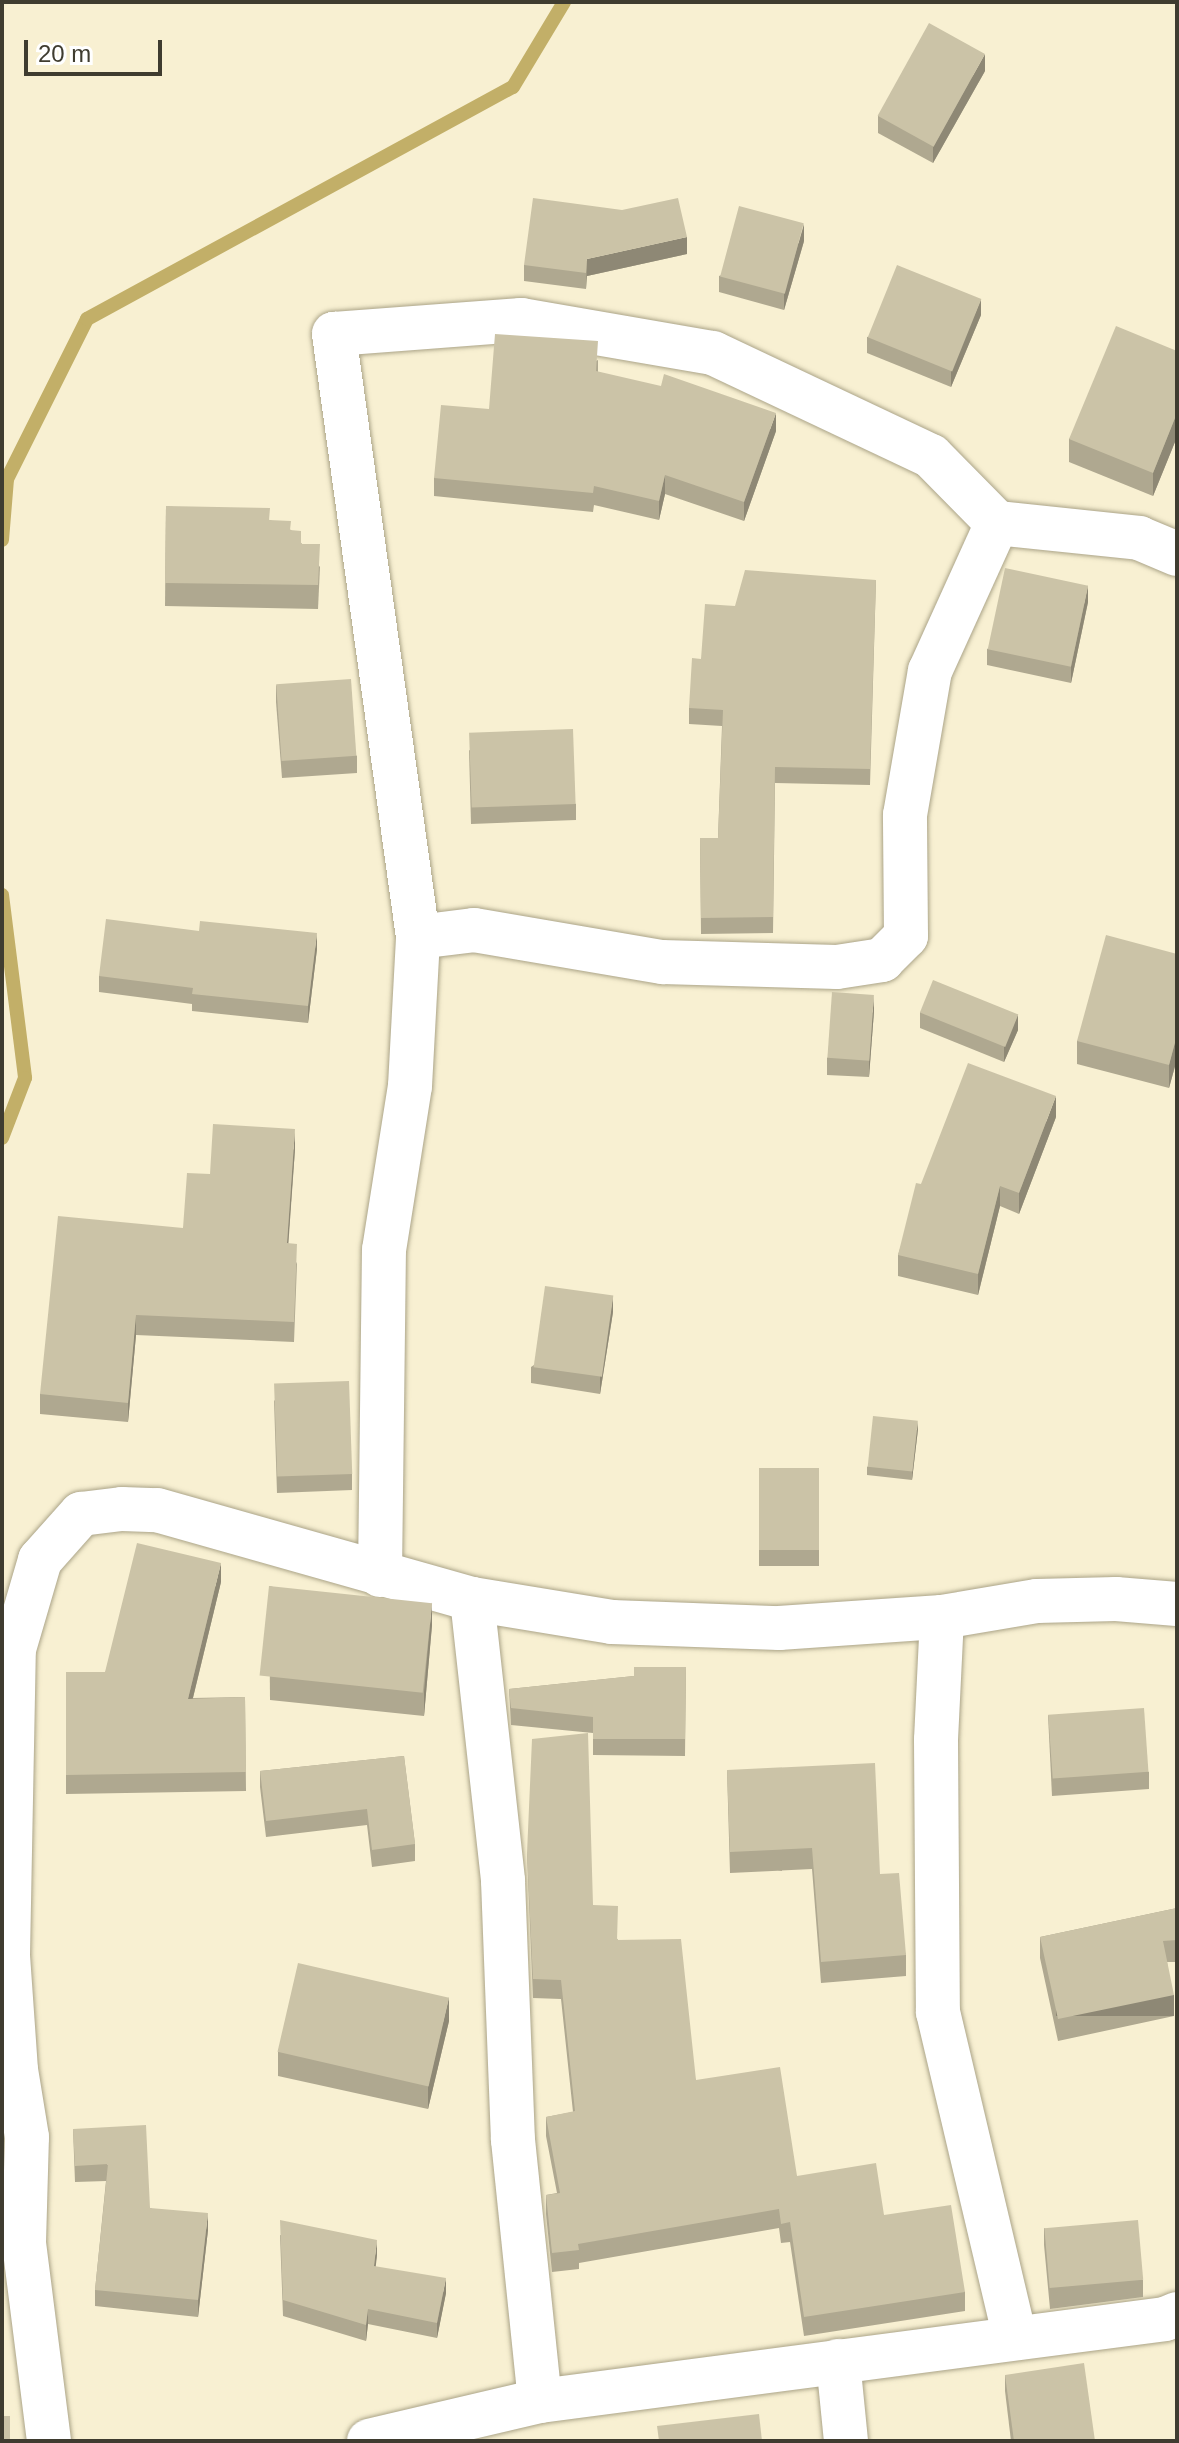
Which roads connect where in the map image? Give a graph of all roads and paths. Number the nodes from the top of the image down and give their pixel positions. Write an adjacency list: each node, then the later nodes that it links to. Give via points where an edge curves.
1 (997, 523): 2 (street, via 1139,538); 3 (street, via 930,671 905,815 906,936 882,960 837,967 662,962 474,930); 3 (street, via 931,456 713,353 521,320 334,334)
2 (1177, 554)
3 (418, 937): 4 (street, via 410,1086 384,1250)
4 (380, 1575): 5 (street); 8 (street, via 157,1510 81,1514 40,1560 14,1649)
5 (472, 1599): 7 (street, via 612,1622 688,1625 779,1628); 12 (street, via 503,1881 513,2140)
6 (1177, 1604): 7 (street, via 1037,1601)
7 (942, 1617): 10 (street, via 936,1740 938,2012)
8 (7, 1806): 13 (street, via 8,1955 27,2137 24,2243)
9 (1177, 2314): 10 (street)
10 (1015, 2337): 11 (street)
11 (838, 2361): 12 (street); 15 (street)
12 (540, 2401): 14 (street)
13 (49, 2441)
14 (369, 2441)
15 (846, 2441)

